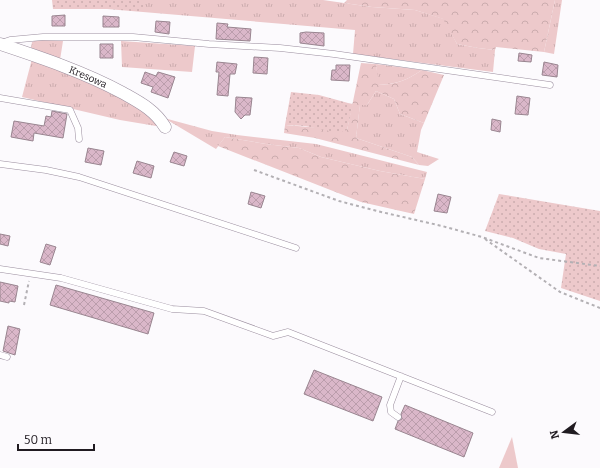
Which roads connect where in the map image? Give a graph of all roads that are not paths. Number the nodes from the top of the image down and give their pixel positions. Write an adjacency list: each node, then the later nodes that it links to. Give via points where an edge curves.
1 (0, 44): 2 (lane, via 10,40 43,37 133,37 334,54); 4 (street, Kresowa, via 101,82 151,110)
2 (550, 85)
3 (0, 98): 5 (lane, via 70,110 78,128)
4 (165, 127)
5 (79, 139)
6 (0, 164): 7 (lane, via 78,176)
7 (296, 248)
8 (0, 269): 11 (lane, via 61,278 172,309 204,311 273,336 288,332)
9 (0, 355): 10 (lane)
10 (7, 357)
11 (401, 376): 12 (lane); 13 (lane, via 390,405 391,412)
12 (492, 412)
13 (398, 417)

